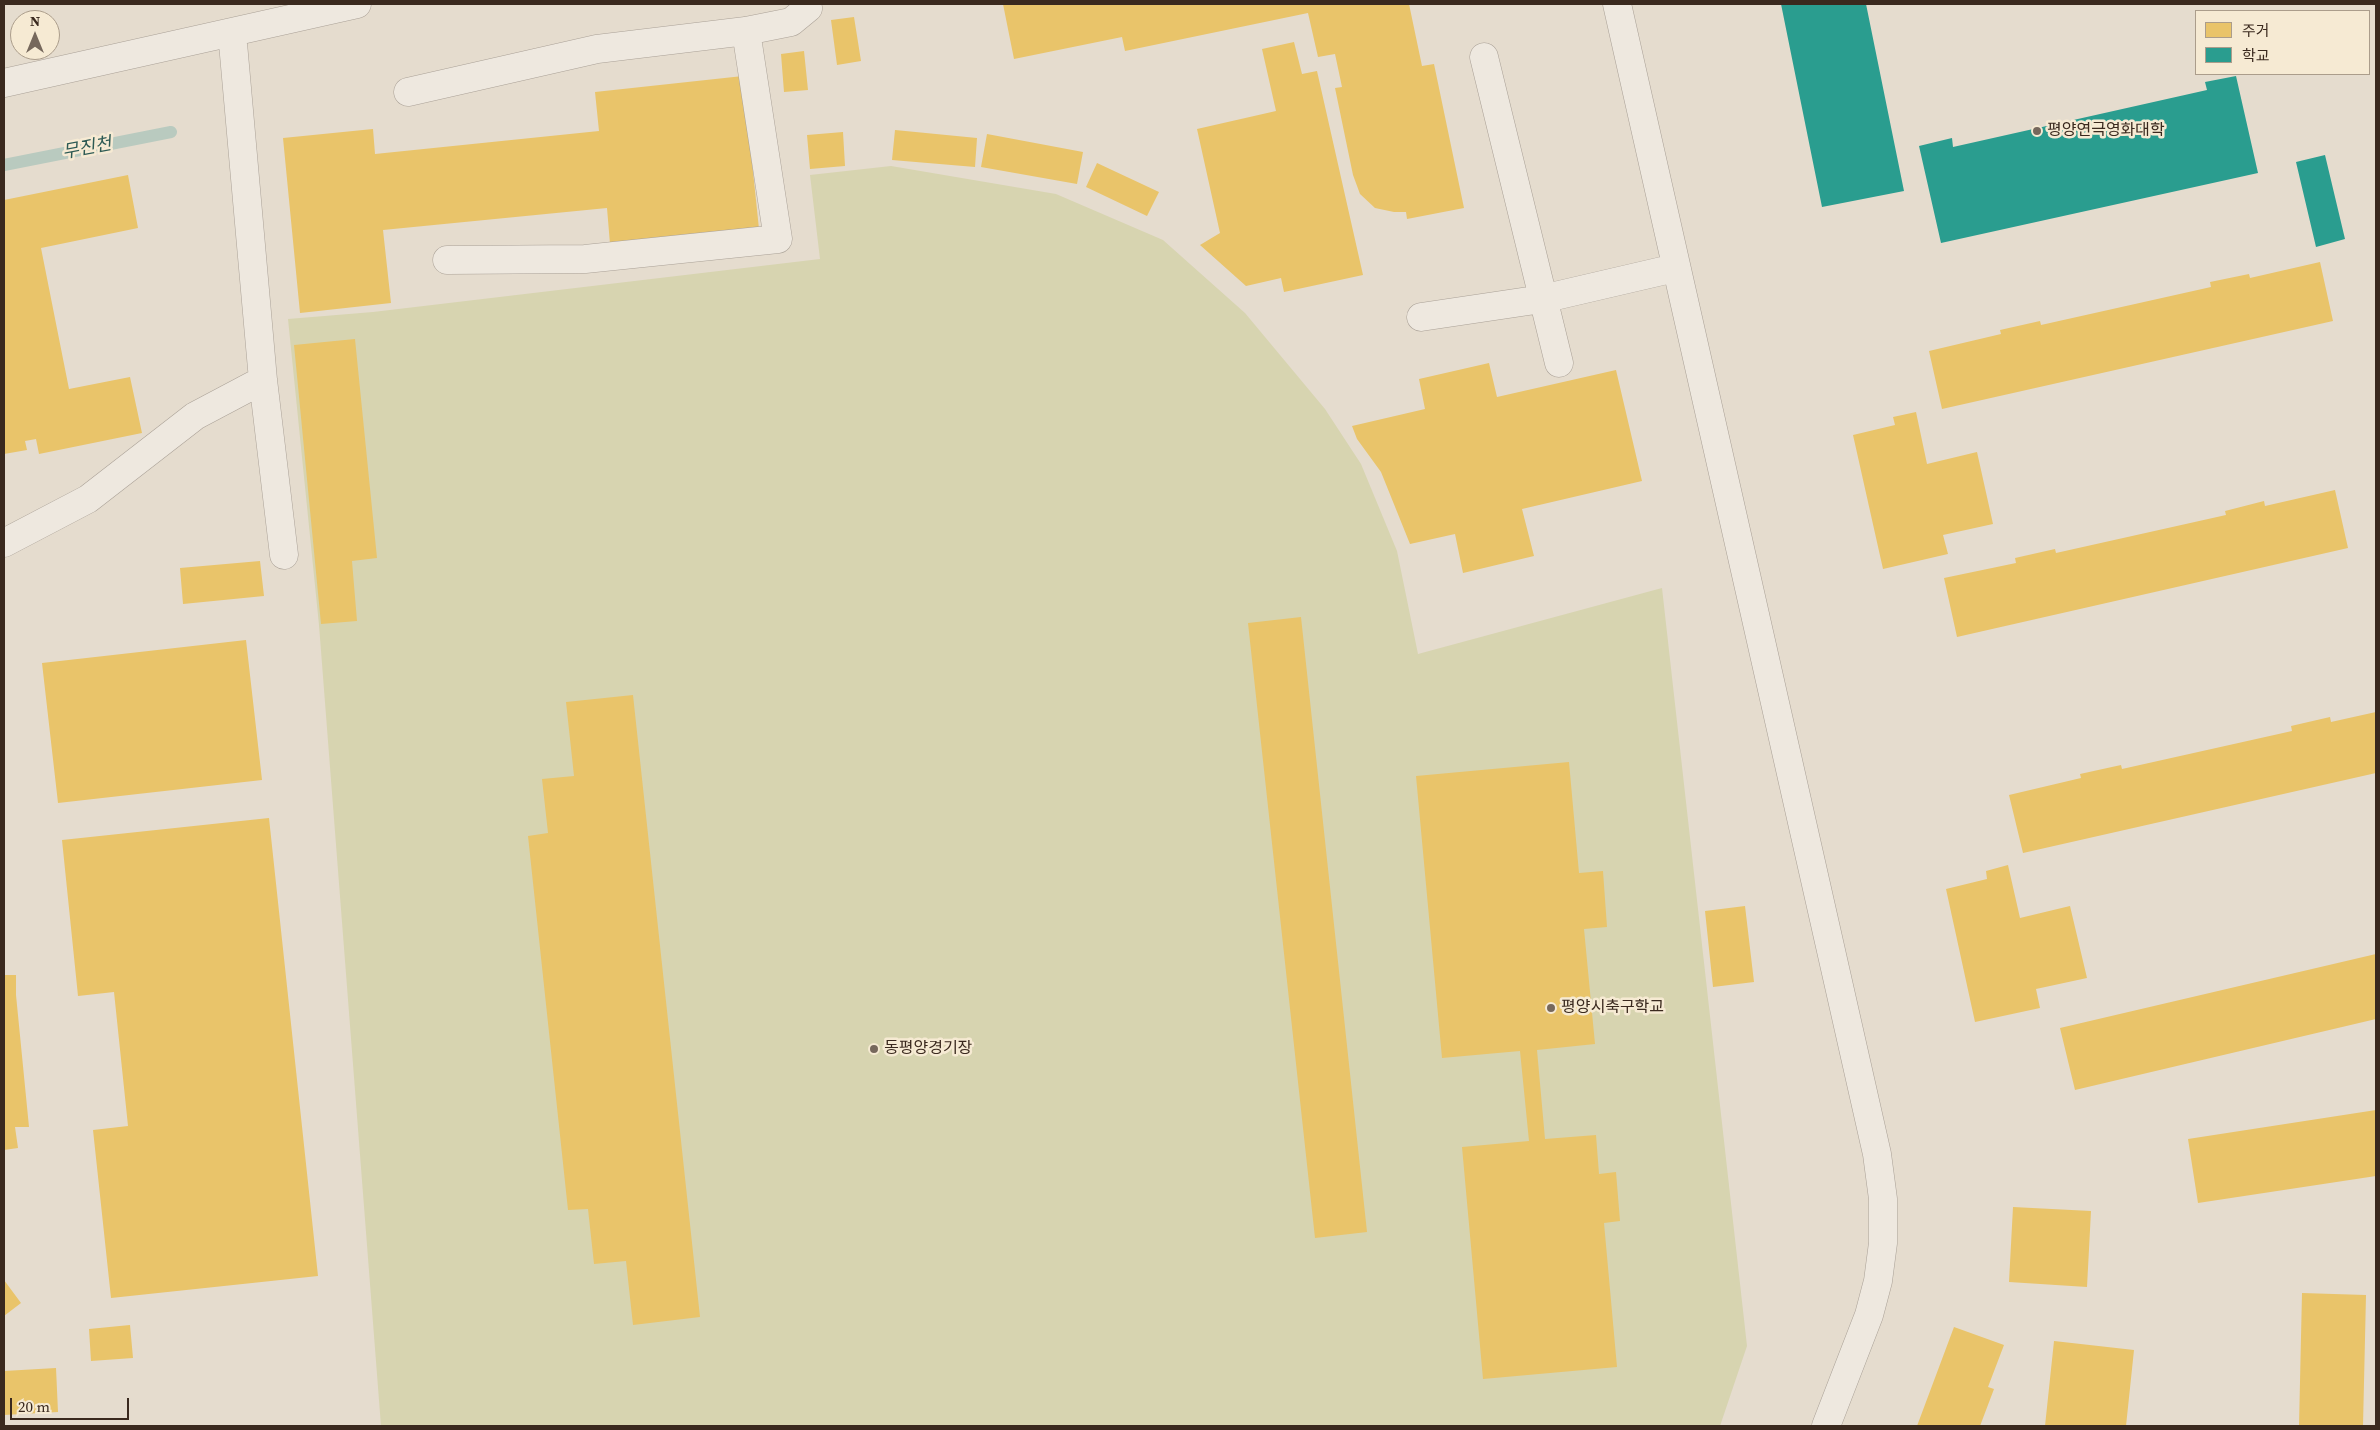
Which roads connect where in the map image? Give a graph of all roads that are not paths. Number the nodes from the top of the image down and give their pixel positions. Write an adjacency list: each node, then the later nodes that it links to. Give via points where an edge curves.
1 (356, 4): 5 (street)
2 (807, 4): 4 (street, via 808,8 791,22)
3 (1617, 4): 10 (street)
4 (746, 31): 8 (street, via 596,49); 9 (street, via 778,239 585,259)
5 (232, 32): 7 (street); 14 (street)
6 (1484, 57): 11 (street)
7 (4, 83)
8 (408, 92)
9 (447, 260)
10 (1675, 268): 11 (street); 17 (street, via 1877,1154 1883,1199 1883,1243 1878,1281 1869,1315)
11 (1542, 299): 12 (street); 13 (street)
12 (1421, 316)
13 (1558, 363)
14 (262, 380): 15 (street, via 195,416 88,499); 16 (street)
15 (4, 543)
16 (284, 555)
17 (1826, 1426)

